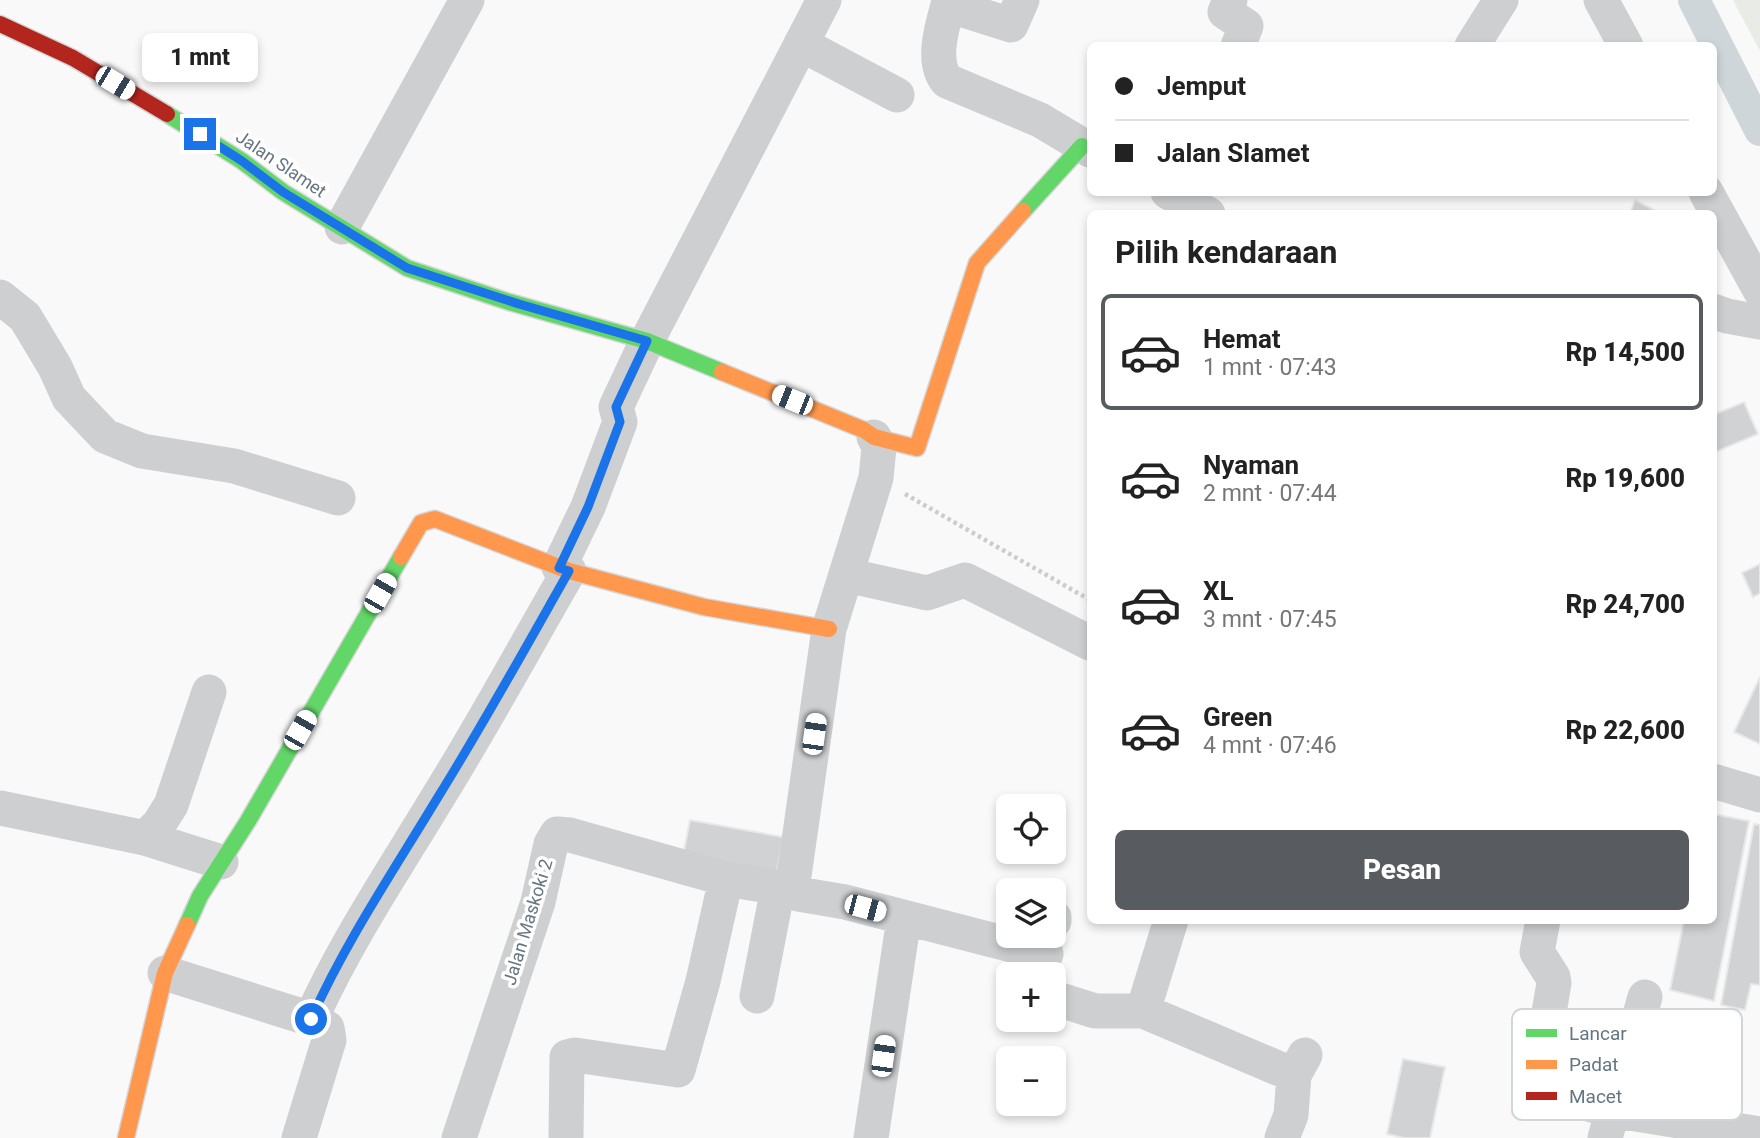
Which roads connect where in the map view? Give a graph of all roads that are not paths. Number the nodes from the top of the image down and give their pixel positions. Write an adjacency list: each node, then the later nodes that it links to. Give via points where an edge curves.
1 (824, 0): 12 (street)
2 (1022, 0): 7 (street, via 1011,26)
3 (1230, 0): 9 (street, via 1225,12 1246,26)
4 (1501, 0): 10 (street)
5 (1601, 0): 11 (street)
6 (465, 1): 18 (street)
7 (943, 3): 14 (street, via 940,70 944,78 1040,120)
8 (0, 24): 18 (street, Jalan Slamet, via 73,58)
9 (1240, 42)
10 (1475, 42)
11 (1624, 42)
12 (801, 44): 13 (street); 23 (street)
13 (897, 95)
14 (1086, 148): 24 (street, Jalan Slamet, via 977,262 916,448)
15 (1177, 196): 16 (street)
16 (1201, 210)
17 (1717, 212): 19 (street)
18 (342, 227): 23 (street, Jalan Slamet, via 407,268)
19 (1760, 290)
20 (0, 297): 25 (street, via 25,317 69,398 105,436 142,451 234,466)
21 (1717, 312): 22 (street)
22 (1760, 322)
23 (647, 341): 24 (street, Jalan Slamet); 26 (street, via 616,407 620,422)
24 (874, 437): 27 (street, via 879,447 876,478)
25 (338, 498)
26 (564, 569): 28 (street, via 704,607); 35 (street, via 454,524 435,519 421,523 247,821); 49 (street, via 440,795 366,914)
27 (846, 575): 28 (street); 29 (street, via 927,593 965,580)
28 (829, 629): 37 (street)
29 (1087, 641)
30 (209, 692): 34 (street, via 171,806)
31 (1717, 782): 32 (street)
32 (1760, 795)
33 (0, 808): 34 (street)
34 (145, 838): 35 (street)
35 (208, 858): 42 (street, via 200,896)
36 (726, 879): 37 (street); 54 (street, Jalan Maskoki 2, via 556,834 538,902); 55 (street, via 678,1070 567,1057)
37 (785, 889): 38 (street); 43 (street)
38 (904, 918): 41 (street); 56 (street)
39 (1170, 924): 48 (street)
40 (1542, 924): 46 (street, via 1537,952 1553,976)
41 (996, 933)
42 (165, 973): 49 (street); 52 (street)
43 (757, 996)
44 (1645, 997): 47 (street)
45 (1066, 1002): 48 (street, via 1095,1011)
46 (1550, 1009)
47 (1642, 1009)
48 (1143, 1011): 57 (street, via 1299,1065 1291,1115)
49 (311, 1019): 53 (street, via 330,1035)
50 (1608, 1124): 51 (street)
51 (1760, 1134)
52 (126, 1138)
53 (299, 1138)
54 (459, 1138)
55 (566, 1138)
56 (871, 1138)
57 (1282, 1138)

